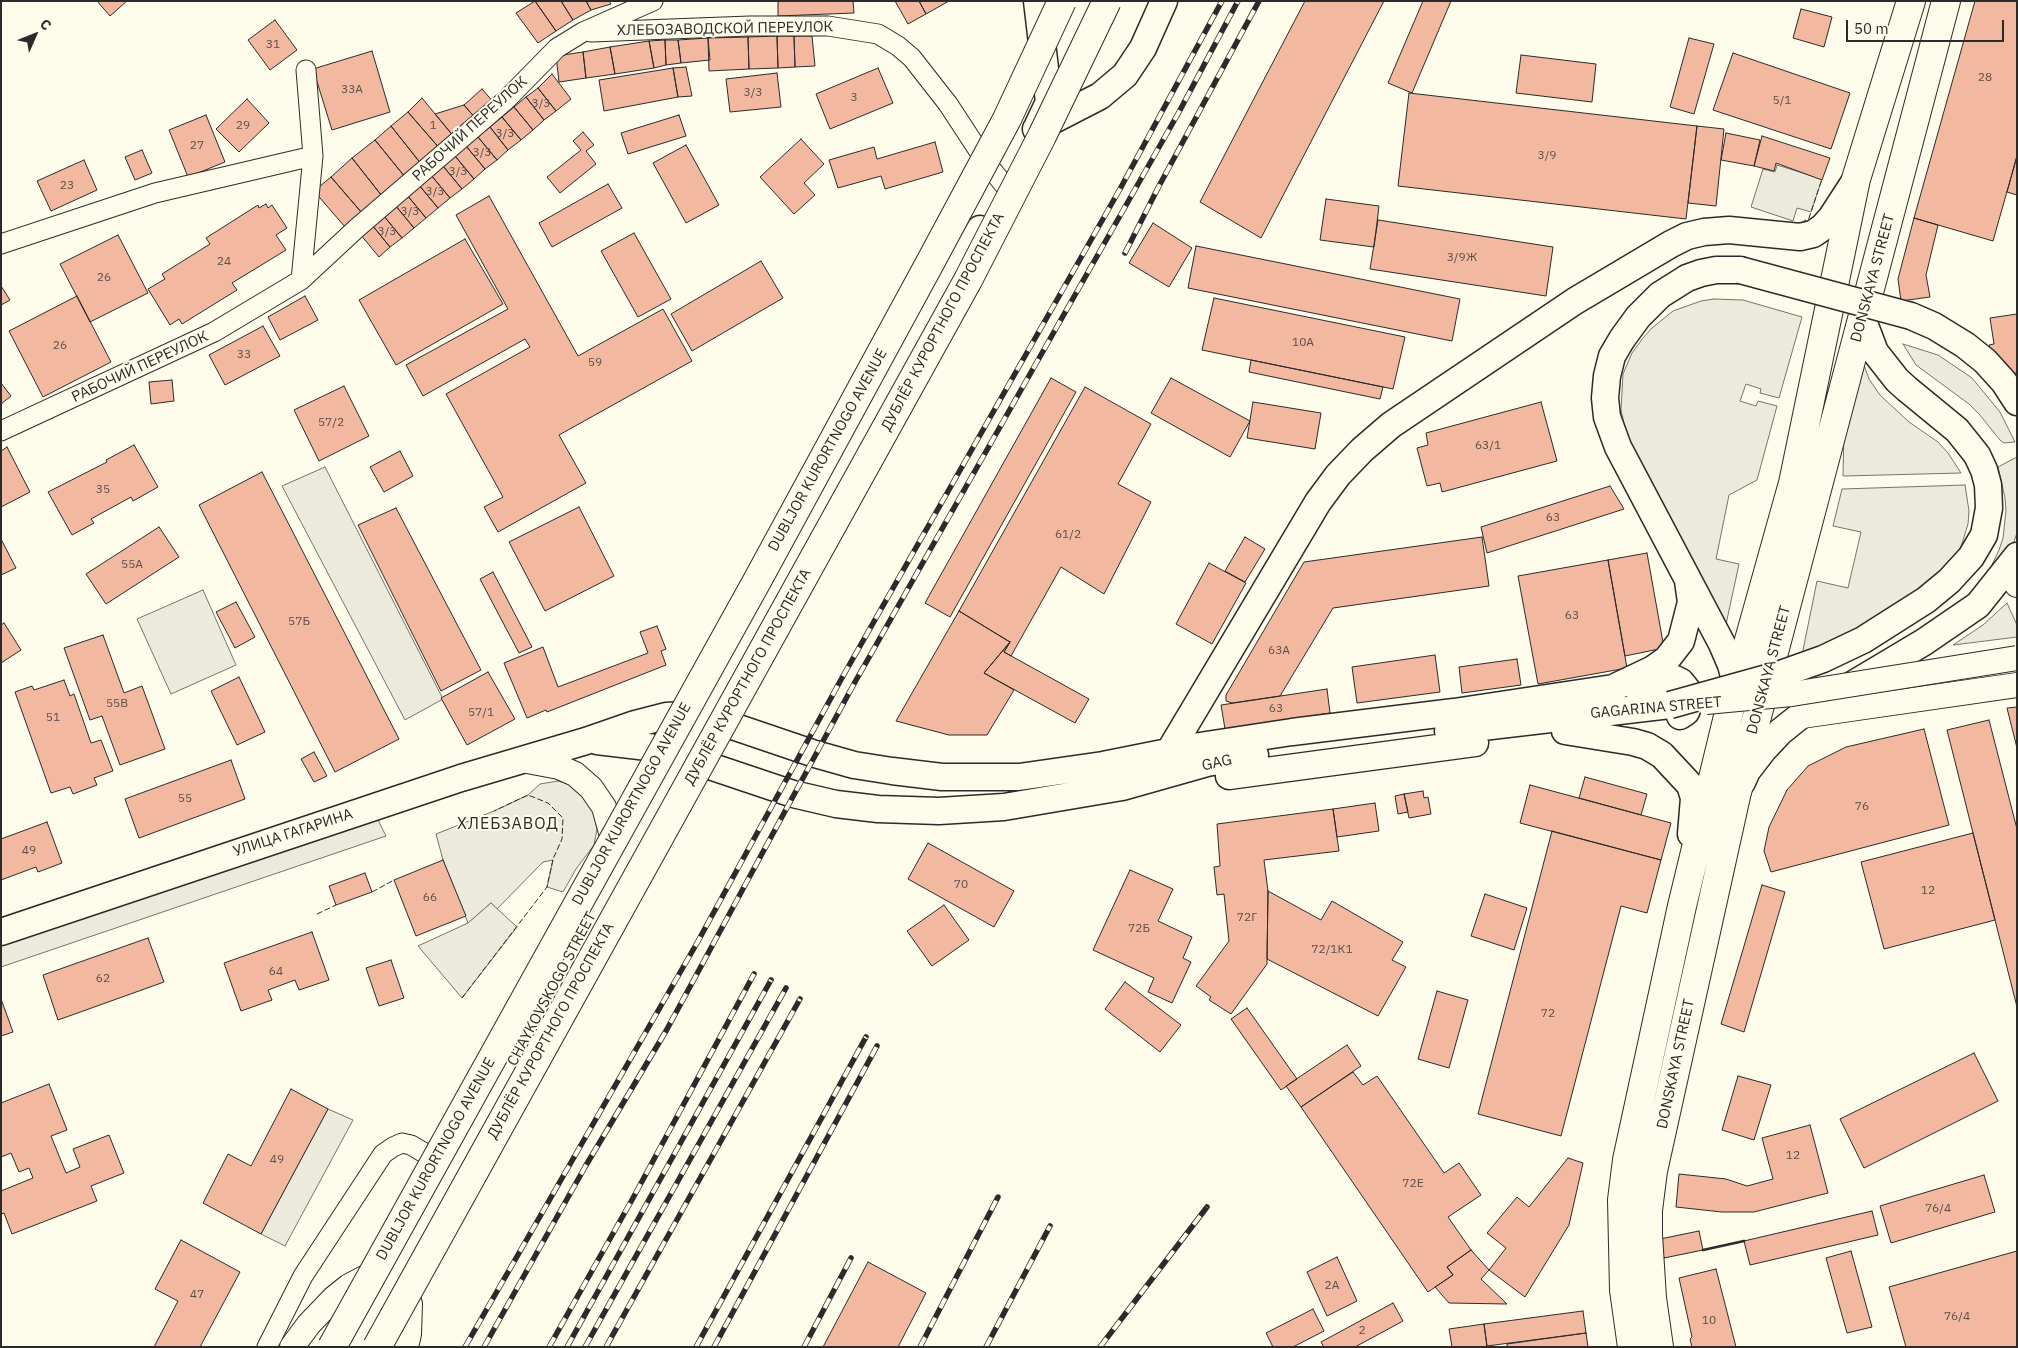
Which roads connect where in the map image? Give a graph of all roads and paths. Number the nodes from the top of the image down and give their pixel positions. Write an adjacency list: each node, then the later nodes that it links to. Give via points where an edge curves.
1 (654, 1): 8 (street, РАБОЧИЙ ПЕРЕУЛОК)
2 (1036, 1): 10 (main road, via 1049,102)
3 (1062, 1): 43 (main road, DUBLJOR KURORTNOGO AVENUE, bridge, via 1007,119 931,261)
4 (1106, 1): 45 (main road, ДУБЛЁР КУРОРТНОГО ПРОСПЕКТА, bridge, via 968,280)
5 (1164, 1): 10 (main road, via 1143,48 1125,75 1100,96)
6 (1911, 1): 12 (main road)
7 (1946, 1): 16 (main road, DONSKAYA STREET)
8 (582, 32): 13 (street, ХЛЕБОЗАВОДСКОЙ ПЕРЕУЛОК, via 819,26 878,34 912,58); 15 (street, РАБОЧИЙ ПЕРЕУЛОК, via 557,48 506,100)
9 (306, 70): 11 (street)
10 (1035, 129): 13 (main road)
11 (313, 156): 14 (street, via 156,194); 15 (street)
12 (1856, 179): 25 (main road, via 1793,483); 31 (main road, via 1831,218 1813,234 1800,237 1728,230 1687,236 1671,244 1567,306 1391,425 1338,475 1318,502)
13 (1005, 186): 26 (main road)
14 (1, 244)
15 (301, 280): 18 (street, РАБОЧИЙ ПЕРЕУЛОК, via 214,332)
16 (1867, 302): 24 (main road, bridge, via 1864,323 1875,352 1897,380 1957,430 1977,455 1988,485 1989,508 1984,535 1971,557 1949,581 1926,600 1863,640 1778,675); 35 (main road, DONSKAYA STREET)
17 (2017, 402): 20 (main road, bridge, via 2004,382 1965,345 1911,316 1740,270 1716,270 1680,282 1660,295 1622,339 1612,356 1605,398 1618,446)
18 (1, 431)
19 (2017, 556): 27 (main road, via 1978,605 1924,642)
20 (1688, 581): 23 (main road, via 1690,602 1681,641 1668,659); 25 (main road, via 1732,665 1734,685)
21 (2017, 658): 24 (street, GAGARINA STREET, bridge, via 1792,694)
22 (2017, 685): 27 (street)
23 (1613, 688): 28 (main road, via 1675,679 1686,687 1690,702 1681,716); 31 (main road)
24 (1670, 704): 30 (main road, GAGARINA STREET)
25 (1730, 708): 37 (main road)
26 (703, 716): 29 (main road, via 666,716); 31 (main road, via 854,765 942,776 1019,777); 32 (main road, CHAYKOVSKOGO STREET)
27 (1800, 716): 35 (main road, via 1764,749 1747,771)
28 (1565, 731): 34 (main road, via 1211,779); 37 (main road, via 1647,746 1662,755 1690,785 1694,814)
29 (586, 740): 32 (main road, via 637,745); 33 (main road, УЛИЦА ГАГАРИНА)
30 (1295, 749): 34 (main road, GAG, via 1207,764)
31 (1170, 752)
32 (681, 755): 34 (main road, via 793,794 878,809 939,811 1004,807); 36 (street, CHAYKOVSKOGO STREET)
33 (522, 760): 36 (street, via 559,767 575,774 591,788 604,807 612,836); 38 (main road, УЛИЦА ГАГАРИНА)
34 (1141, 783)
35 (1736, 796): 48 (main road, DONSKAYA STREET, via 1653,1171 1648,1235)
36 (610, 882): 39 (street, CHAYKOVSKOGO STREET)
37 (1682, 906): 47 (main road, via 1626,1167 1622,1200 1624,1290)
38 (1, 932)
39 (454, 1170): 40 (street, CHAYKOVSKOGO STREET); 41 (street, via 411,1145 402,1143 383,1154 303,1276)
40 (402, 1261): 42 (street, via 349,1286 309,1324); 44 (street, CHAYKOVSKOGO STREET); 46 (street, via 401,1277 410,1304)
41 (267, 1347)
42 (292, 1347)
43 (332, 1347)
44 (354, 1347)
45 (377, 1347)
46 (406, 1347)
47 (1632, 1347)
48 (1659, 1347)

